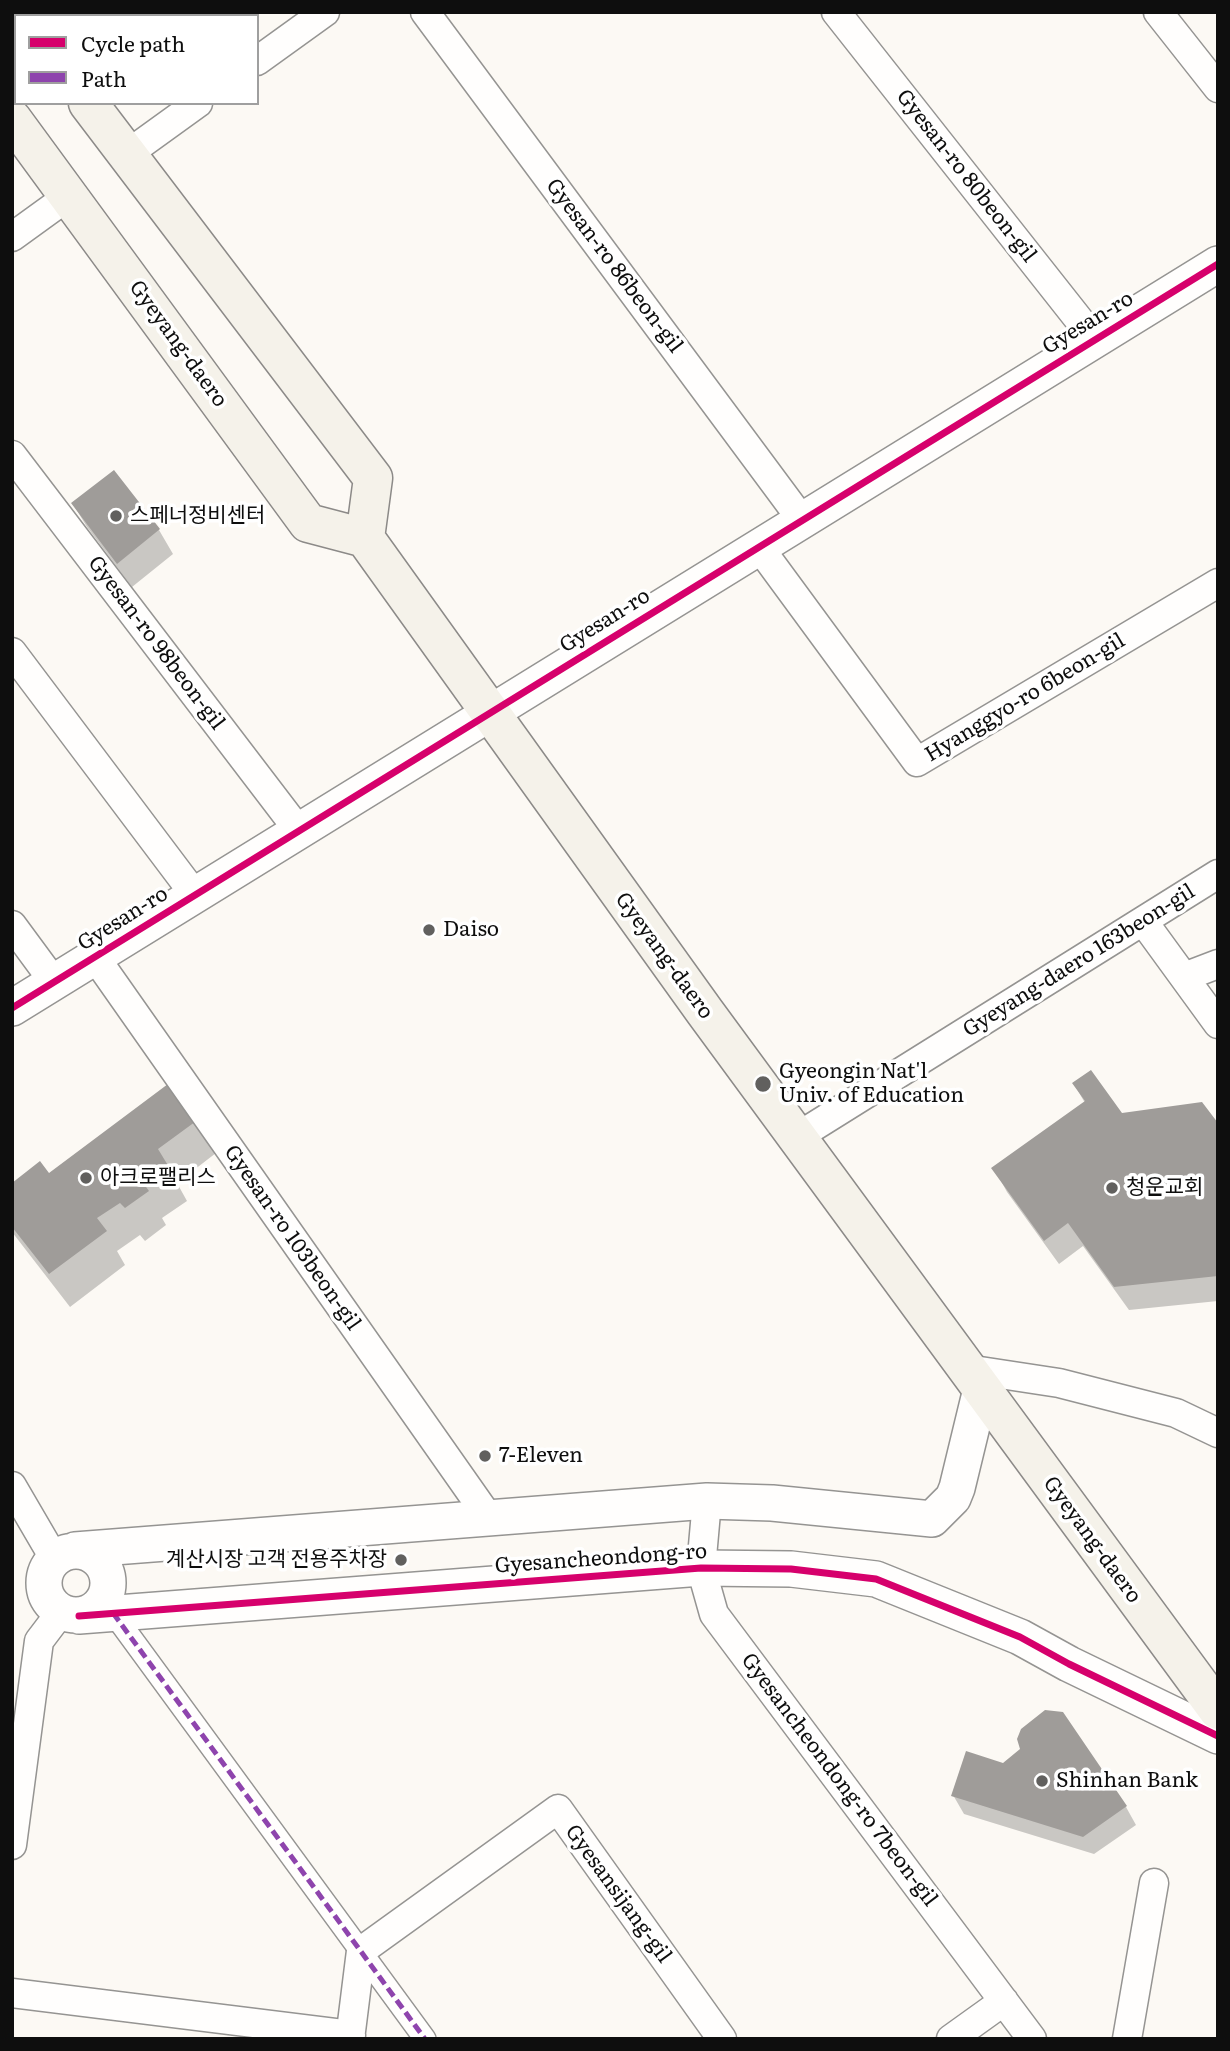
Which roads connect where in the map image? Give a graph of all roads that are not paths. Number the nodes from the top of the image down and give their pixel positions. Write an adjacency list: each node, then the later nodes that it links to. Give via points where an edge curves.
1 (325, 12): 5 (street)
2 (425, 12): 16 (street, Gyesan-ro 86beon-gil)
3 (836, 12): 14 (street, Gyesan-ro 80beon-gil)
4 (1158, 12): 6 (street)
5 (259, 60)
6 (1218, 88)
7 (90, 105): 10 (main road)
8 (195, 105): 10 (street)
9 (12, 119): 11 (main road, Gyeyang-daero)
10 (126, 155): 17 (main road, via 373,478)
11 (70, 195): 12 (street); 17 (main road, Gyeyang-daero, via 308,523)
12 (12, 237)
13 (1218, 264): 14 (street, Gyesan-ro)
14 (1095, 340): 16 (street, Gyesan-ro)
15 (12, 455): 22 (street, Gyesan-ro 98beon-gil)
16 (802, 520): 18 (street, Gyesan-ro)
17 (365, 538): 21 (main road, Gyeyang-daero)
18 (759, 547): 19 (street, Hyanggyo-ro 6beon-gil, via 917,762); 21 (street, Gyesan-ro)
19 (1218, 583)
20 (12, 652): 24 (street)
21 (490, 714): 22 (street, Gyesan-ro); 33 (main road, Gyeyang-daero)
22 (299, 831): 24 (street, Gyesan-ro)
23 (1218, 874): 25 (street, Gyeyang-daero 163beon-gil)
24 (195, 895): 27 (street, Gyesan-ro)
25 (1143, 921): 29 (street); 33 (street, Gyeyang-daero 163beon-gil)
26 (12, 925): 30 (street)
27 (95, 957): 30 (street, Gyesan-ro); 38 (street, Gyesan-ro 103beon-gil)
28 (1218, 964): 29 (street)
29 (1184, 977): 32 (street)
30 (54, 982): 31 (street, Gyesan-ro)
31 (12, 1008)
32 (1218, 1024)
33 (797, 1137): 34 (main road, Gyeyang-daero)
34 (974, 1379): 35 (street, via 1059,1383 1176,1413); 37 (street, via 957,1488 932,1519); 43 (main road, Gyeyang-daero)
35 (1218, 1433)
36 (12, 1486): 39 (street)
37 (708, 1501): 38 (street); 40 (street, Gyesancheondong-ro 7beon-gil)
38 (489, 1518): 39 (street)
39 (46, 1565): 42 (street, via 46,1598); 42 (street, via 98,1559 108,1577 106,1597 94,1611)
40 (701, 1568): 41 (street, Gyesancheondong-ro); 45 (street, Gyesancheondong-ro, via 790,1569 876,1579 1020,1637); 50 (street, Gyesancheondong-ro 7beon-gil, via 714,1614)
41 (113, 1613): 42 (street, Gyesancheondong-ro); 48 (street)
42 (70, 1614): 46 (street, via 39,1641)
43 (1202, 1673): 44 (main road, Gyeyang-daero)
44 (1218, 1710)
45 (1218, 1736)
46 (12, 1845)
47 (1154, 1883): 56 (street)
48 (360, 1951): 51 (street); 52 (street); 53 (street, Gyesansijang-gil, via 558,1809)
49 (12, 1993): 51 (street)
50 (1004, 2001): 54 (street); 55 (street, Gyesancheondong-ro 7beon-gil)
51 (350, 2037)
52 (425, 2039)
53 (722, 2039)
54 (951, 2039)
55 (1032, 2039)
56 (1127, 2039)

